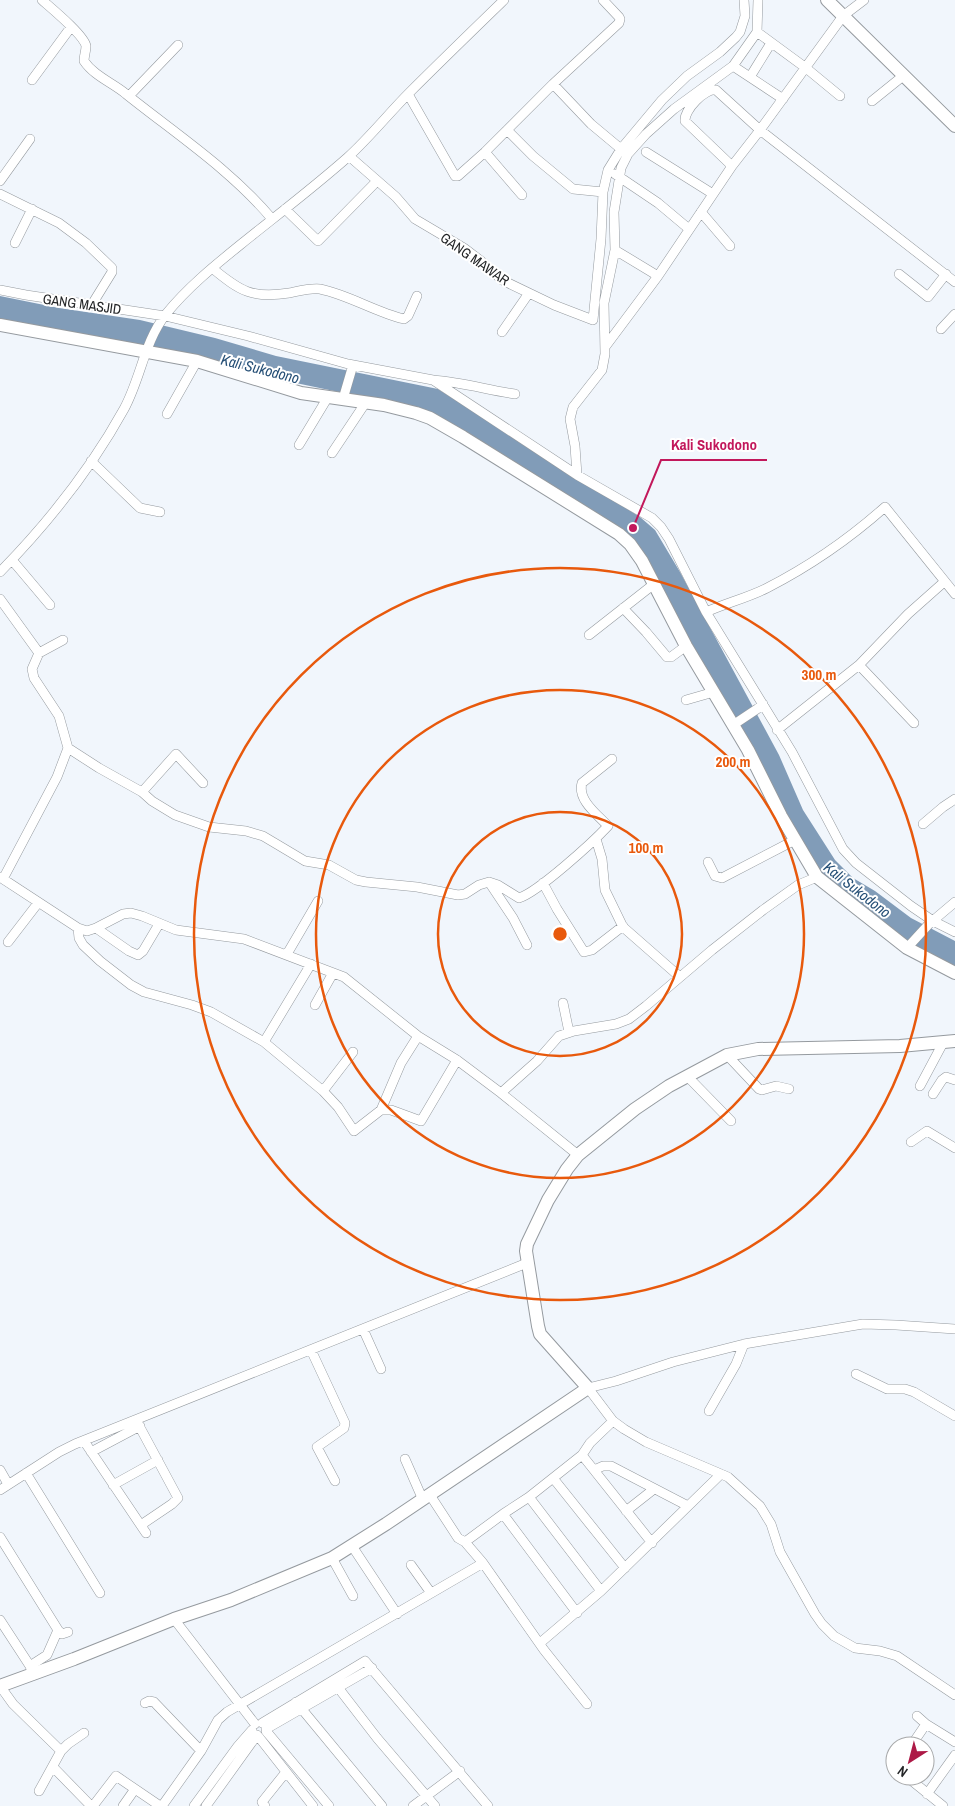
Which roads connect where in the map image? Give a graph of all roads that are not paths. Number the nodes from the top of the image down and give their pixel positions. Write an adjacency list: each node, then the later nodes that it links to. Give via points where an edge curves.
1 (42, 0): 9 (street)
2 (504, 0): 19 (street)
3 (603, 0): 18 (street, via 620,21)
4 (744, 0): 28 (street, via 745,16 736,37 662,100)
5 (758, 0): 10 (street)
6 (827, 0): 8 (street)
7 (864, 0): 8 (street)
8 (843, 16): 14 (street); 15 (street)
9 (72, 27): 17 (street); 20 (street, via 86,45 84,58 90,69)
10 (757, 32): 11 (street); 13 (street)
11 (771, 43): 14 (street); 16 (street)
12 (178, 45): 20 (street)
13 (733, 66): 16 (street); 33 (street, via 646,134)
14 (806, 68): 21 (street); 22 (street)
15 (903, 76): 23 (street); 24 (street)
16 (750, 77): 22 (street)
17 (32, 80)
18 (553, 84): 25 (street); 28 (street, via 591,124)
19 (408, 94): 29 (street, via 455,176); 31 (street)
20 (129, 96): 43 (street, via 223,171)
21 (840, 96)
22 (783, 99): 26 (street)
23 (872, 101)
24 (955, 126)
25 (507, 130): 29 (street); 36 (street, via 574,189)
26 (760, 130): 32 (street); 32 (street, via 716,90 706,92 688,111 684,118 687,125); 50 (street)
27 (30, 139): 34 (street)
28 (621, 149): 33 (street)
29 (485, 152): 39 (street)
30 (646, 152): 38 (street)
31 (349, 156): 35 (street, GANG MAWAR); 41 (street)
32 (732, 166): 38 (street)
33 (614, 173): 36 (street); 44 (street); 47 (street)
34 (0, 181)
35 (377, 181): 41 (street, via 318,241); 54 (street, GANG MAWAR, via 415,219 464,248 502,280)
36 (603, 192): 54 (street, GANG MAWAR, via 593,320)
37 (0, 194): 40 (street)
38 (713, 194): 42 (street)
39 (522, 195)
40 (32, 209): 45 (street); 56 (street, via 59,223 112,268)
41 (285, 209): 43 (street)
42 (701, 212): 44 (street); 46 (street)
43 (272, 219): 48 (street)
44 (690, 229): 51 (street)
45 (15, 243)
46 (730, 246)
47 (615, 250): 51 (street); 62 (street, via 604,302)
48 (212, 268): 55 (street, via 248,292 272,296 318,289 404,319); 58 (street)
49 (899, 274): 50 (street, via 929,297)
50 (946, 274): 52 (street)
51 (658, 276): 62 (street)
52 (955, 282)
53 (0, 290): 56 (street, GANG MASJID)
54 (529, 293): 61 (street)
55 (417, 296)
56 (91, 306): 58 (street, GANG MASJID)
57 (955, 314): 60 (street)
58 (164, 318): 63 (street); 65 (street, GANG MASJID)
59 (0, 325): 63 (street)
60 (941, 329)
61 (502, 332)
62 (605, 347): 75 (street, via 602,370 573,407 570,419 575,446)
63 (145, 351): 64 (street); 74 (street, via 135,386 124,409)
64 (197, 361): 69 (street, via 301,393); 71 (street)
65 (353, 367): 66 (street, GANG MASJID); 68 (street)
66 (433, 380): 67 (street, GANG MASJID); 75 (street)
67 (515, 394)
68 (344, 397): 69 (street); 70 (street)
69 (328, 398): 72 (street)
70 (366, 402): 73 (street); 80 (street, via 430,418 599,521 630,544)
71 (167, 414)
72 (299, 445)
73 (332, 454)
74 (91, 461): 76 (street, via 140,508); 77 (street)
75 (572, 471): 85 (street, via 658,522)
76 (160, 512)
77 (12, 560): 78 (street); 83 (street)
78 (0, 572)
79 (944, 582): 81 (street); 85 (street, via 885,507 857,533 767,588); 90 (street)
80 (654, 584): 84 (street); 88 (street)
81 (955, 594)
82 (0, 599): 89 (street)
83 (50, 605)
84 (623, 608): 86 (street); 88 (street, via 667,657)
85 (706, 612): 93 (street)
86 (589, 635)
87 (63, 640): 89 (street)
88 (686, 646): 91 (street)
89 (39, 653): 97 (street, via 32,669 34,678 59,716)
90 (859, 665): 94 (street); 96 (street)
91 (714, 692): 92 (street); 95 (street)
92 (686, 700)
93 (760, 707): 95 (street); 96 (street)
94 (914, 723)
95 (734, 724): 104 (street)
96 (777, 730): 113 (street, via 843,849)
97 (68, 748): 100 (street); 107 (street, via 57,777)
98 (612, 759): 103 (street, via 580,787 585,800 608,826)
99 (203, 782): 100 (street, via 176,754)
100 (142, 792): 108 (street, via 175,815 209,828 263,836 305,861 330,865 356,880 458,895)
101 (954, 802): 102 (street)
102 (924, 824)
103 (596, 839): 109 (street); 115 (street, via 605,890)
104 (795, 840): 105 (street, via 722,878 715,876); 106 (street)
105 (708, 862)
106 (817, 877): 121 (street); 126 (street, via 792,889)
107 (2, 878): 112 (street)
108 (489, 882): 109 (street, via 519,898); 120 (street)
109 (543, 883): 115 (street, via 584,952 592,950)
110 (318, 901): 122 (street)
111 (955, 902): 113 (street)
112 (38, 903): 116 (street); 119 (street)
113 (931, 923): 118 (street); 121 (street)
114 (159, 924): 117 (street, via 131,913); 117 (street, via 138,955); 122 (street, via 183,932 244,939)
115 (623, 926): 126 (street)
116 (78, 928): 117 (street); 131 (street, via 83,945 131,986 211,1012)
117 (96, 928)
118 (955, 932)
119 (8, 942)
120 (527, 945)
121 (908, 947): 125 (street)
122 (287, 954): 123 (street)
123 (311, 964): 124 (street); 131 (street)
124 (333, 973): 128 (street); 130 (street, via 344,977)
125 (955, 973)
126 (680, 977): 129 (street, via 629,1019)
127 (563, 1003): 129 (street)
128 (315, 1005)
129 (569, 1032): 141 (street, via 559,1036)
130 (418, 1036): 135 (street); 143 (street, via 401,1063)
131 (264, 1042): 140 (street)
132 (949, 1042): 134 (street, via 758,1050); 138 (street)
133 (353, 1052): 140 (street)
134 (727, 1055): 136 (street); 139 (street, via 760,1089 776,1086)
135 (457, 1060): 141 (street); 143 (street, via 421,1121)
136 (688, 1077): 144 (street); 147 (street, via 635,1108)
137 (955, 1080): 142 (street, via 946,1077)
138 (920, 1086)
139 (789, 1089)
140 (323, 1091): 143 (street, via 354,1131)
141 (502, 1093): 147 (street)
142 (933, 1094)
143 (382, 1110)
144 (731, 1121)
145 (911, 1142): 146 (street, via 927,1131)
146 (955, 1148)
147 (575, 1152): 148 (street, via 527,1244)
148 (527, 1264): 149 (street); 155 (street, via 540,1334)
149 (362, 1329): 152 (street); 153 (street)
150 (955, 1329): 151 (street, via 863,1324)
151 (744, 1344): 155 (street); 156 (street)
152 (311, 1350): 159 (street); 170 (street, via 345,1423 344,1428 317,1447)
153 (381, 1369)
154 (856, 1374): 157 (street, via 887,1390 914,1392)
155 (588, 1388): 158 (street); 175 (street)
156 (709, 1411)
157 (955, 1416)
158 (612, 1421): 162 (street); 168 (street, via 646,1442)
159 (138, 1423): 160 (street); 161 (street); 164 (street)
160 (84, 1441): 161 (street); 167 (street)
161 (91, 1452): 172 (street)
162 (582, 1455): 166 (street); 169 (street)
163 (405, 1459): 175 (street)
164 (158, 1460): 172 (street); 180 (street, via 178,1498)
165 (0, 1470): 171 (street)
166 (594, 1470): 173 (street, via 611,1466); 178 (street)
167 (26, 1473): 171 (street); 191 (street)
168 (721, 1474): 177 (street); 204 (street, via 735,1482 760,1506 771,1524 780,1552 815,1614 834,1636 855,1648 897,1656)
169 (553, 1478): 176 (street); 189 (street)
170 (335, 1481)
171 (8, 1484): 174 (street)
172 (113, 1485): 180 (street)
173 (654, 1489): 177 (street); 178 (street)
174 (0, 1490)
175 (426, 1497): 183 (street, via 458,1538); 185 (street)
176 (530, 1497): 179 (street); 190 (street)
177 (688, 1506): 184 (street)
178 (626, 1512): 184 (street)
179 (503, 1514): 183 (street); 194 (street)
180 (140, 1525): 181 (street)
181 (146, 1533)
182 (0, 1537): 198 (street)
183 (465, 1542): 187 (street)
184 (652, 1543): 189 (street)
185 (352, 1546): 186 (street); 195 (street)
186 (332, 1558): 193 (street); 196 (street)
187 (483, 1563): 192 (street); 200 (street)
188 (411, 1566): 192 (street)
189 (625, 1568): 190 (street)
190 (601, 1591): 194 (street)
191 (100, 1593)
192 (431, 1593): 195 (street)
193 (353, 1596)
194 (576, 1613): 200 (street)
195 (397, 1614): 207 (street)
196 (174, 1619): 201 (street); 207 (street)
197 (0, 1620): 201 (street)
198 (58, 1630): 199 (street, via 62,1634); 201 (street, via 47,1655)
199 (68, 1632)
200 (540, 1643): 206 (street)
201 (31, 1671): 203 (street)
202 (336, 1685): 208 (street); 219 (street, via 372,1668); 225 (street)
203 (0, 1686): 215 (street, via 12,1704)
204 (955, 1695)
205 (144, 1704): 216 (street, via 154,1702)
206 (587, 1704)
207 (239, 1705): 211 (street); 216 (street, via 218,1720)
208 (298, 1705): 211 (street); 235 (street)
209 (917, 1716): 210 (street)
210 (926, 1724): 213 (street); 214 (street)
211 (260, 1730): 220 (street); 231 (street, via 238,1746); 232 (street); 234 (street)
212 (84, 1733): 215 (street)
213 (918, 1736)
214 (955, 1742)
215 (61, 1751): 218 (street)
216 (200, 1751): 230 (street)
217 (955, 1756): 224 (street)
218 (53, 1767): 223 (street); 228 (street)
219 (460, 1771): 225 (street); 238 (street)
220 (286, 1772): 227 (street); 233 (street)
221 (918, 1786): 224 (street)
222 (135, 1789): 226 (street); 228 (street, via 116,1776); 229 (street)
223 (39, 1791)
224 (927, 1794): 239 (street)
225 (426, 1796): 236 (street); 237 (street)
226 (149, 1803): 230 (street)
227 (262, 1805)
228 (92, 1806)
229 (123, 1806)
230 (161, 1806)
231 (194, 1806)
232 (206, 1806)
233 (313, 1806)
234 (329, 1806)
235 (382, 1806)
236 (413, 1806)
237 (435, 1806)
238 (488, 1806)
239 (943, 1806)

